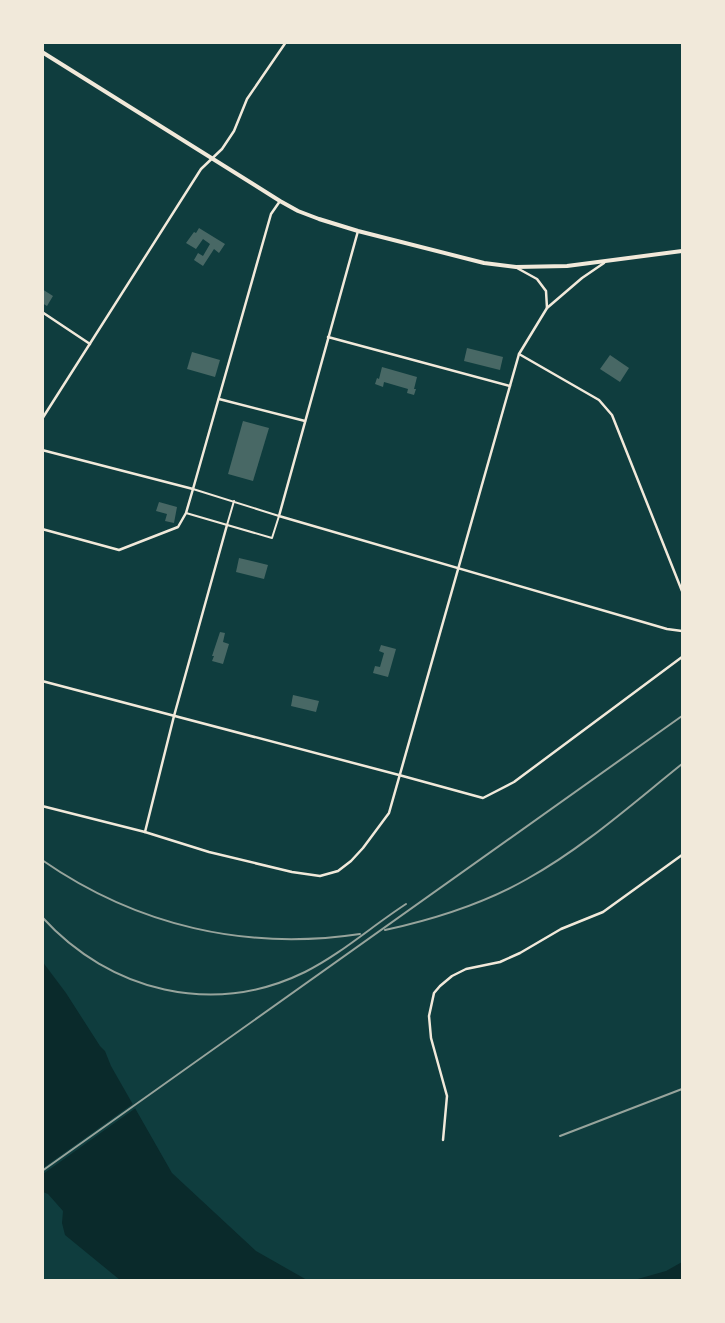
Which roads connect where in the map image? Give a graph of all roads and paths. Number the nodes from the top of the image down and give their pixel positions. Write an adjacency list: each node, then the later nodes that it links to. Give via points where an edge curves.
1 (286, 42): 3 (street, via 248,99 234,131)
2 (42, 52): 3 (main road)
3 (213, 159): 4 (main road); 12 (street, via 201,169)
4 (280, 201): 5 (main road, via 319,220); 15 (street, via 271,214)
5 (358, 231): 8 (main road, via 484,263); 11 (street)
6 (682, 252): 7 (main road)
7 (607, 260): 8 (main road, via 567,266); 9 (street)
8 (516, 267): 9 (street, via 537,280 546,291)
9 (547, 308): 13 (street)
10 (42, 312): 12 (street)
11 (328, 337): 14 (street); 17 (street)
12 (90, 344): 16 (street)
13 (519, 354): 14 (street); 26 (street, via 599,400 612,416)
14 (510, 386): 25 (street)
15 (219, 398): 17 (street); 19 (street)
16 (42, 418)
17 (305, 421): 22 (street)
18 (42, 450): 19 (street)
19 (193, 489): 20 (street); 21 (street)
20 (234, 502): 22 (street); 23 (street)
21 (186, 513): 23 (street); 24 (street, via 178,527 119,550)
22 (279, 516): 23 (street, via 272,538); 25 (street)
23 (227, 525): 30 (street)
24 (42, 529)
25 (458, 568): 27 (street); 31 (street)
26 (682, 591)
27 (682, 631)
28 (682, 657): 31 (street, via 514,782 482,798)
29 (42, 681): 30 (street)
30 (174, 716): 31 (street); 33 (street)
31 (399, 774): 33 (street, via 388,813 363,848 338,871 320,876 218,854)
32 (42, 806): 33 (street)
33 (146, 832)
34 (682, 855): 35 (street, via 604,912 561,929 500,962 466,969 452,976 434,993 431,1038 446,1096)
35 (443, 1140)

